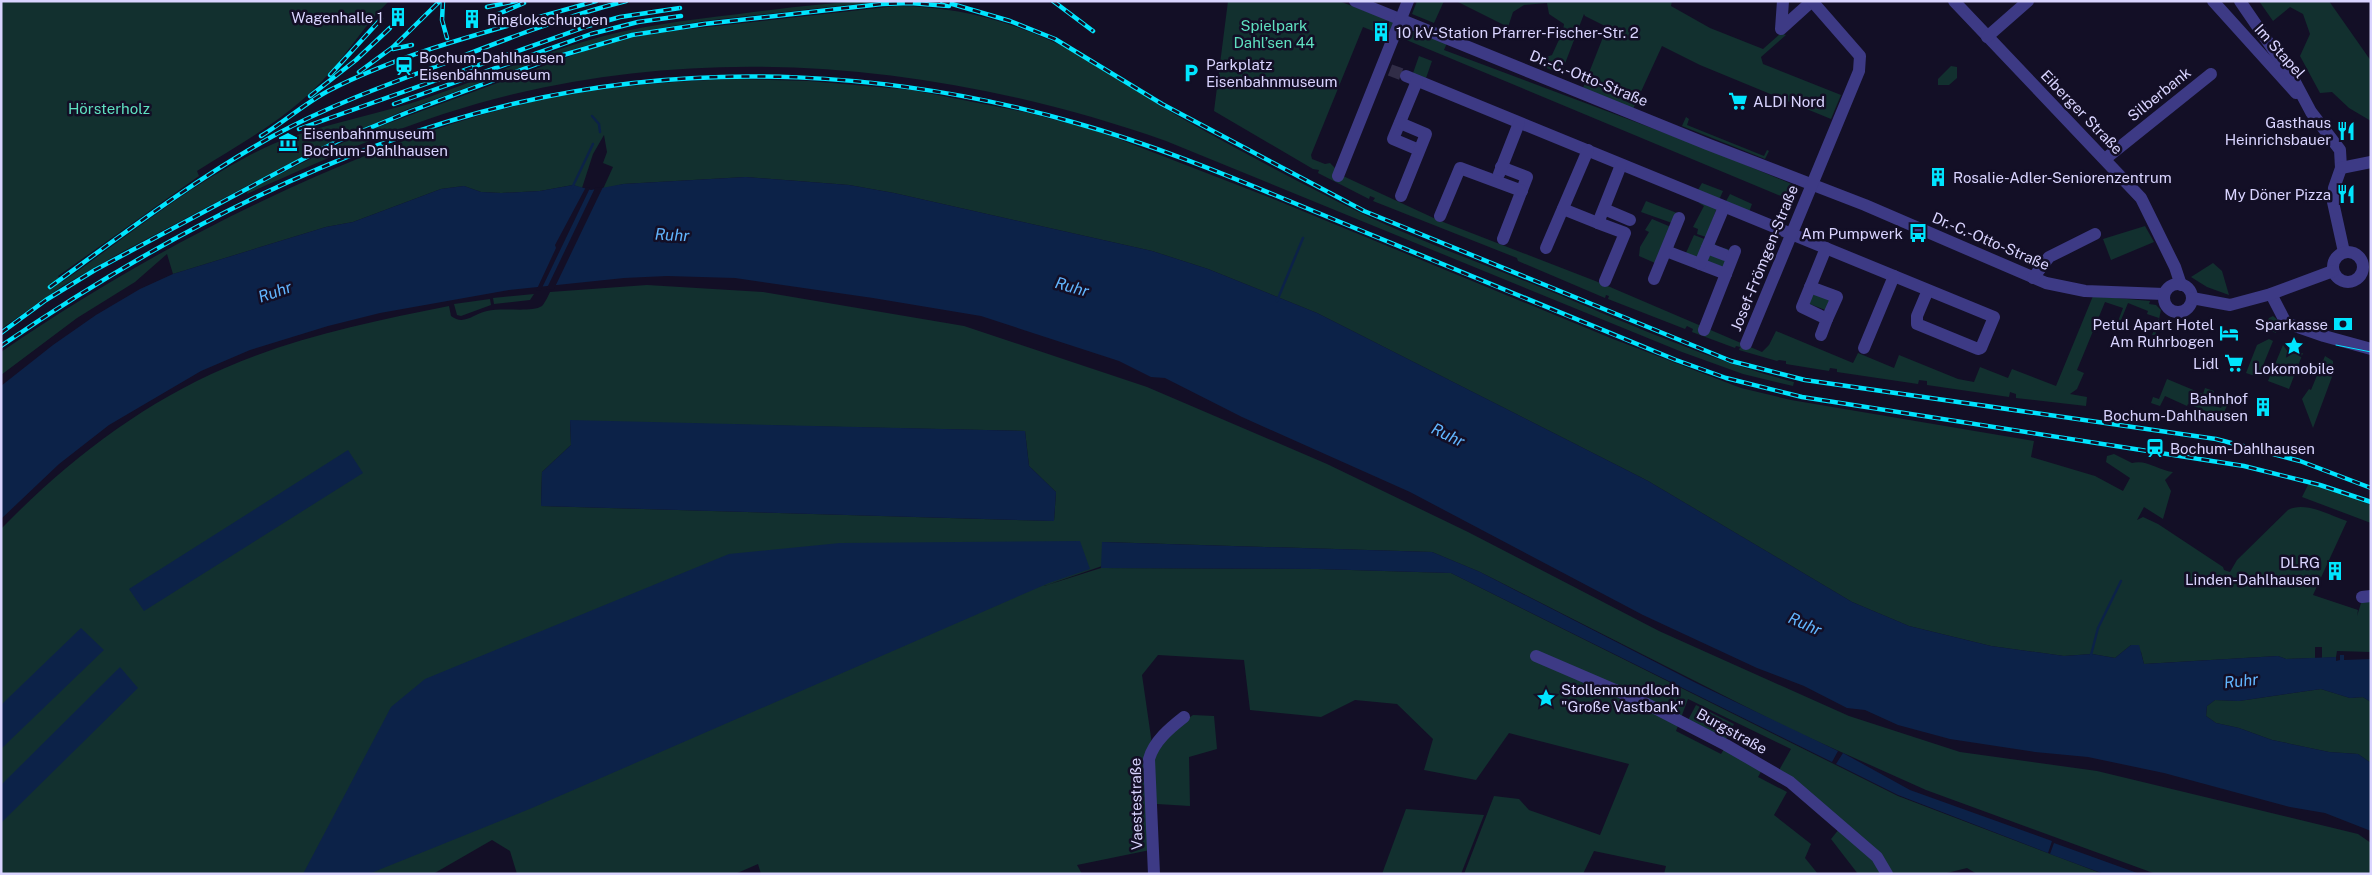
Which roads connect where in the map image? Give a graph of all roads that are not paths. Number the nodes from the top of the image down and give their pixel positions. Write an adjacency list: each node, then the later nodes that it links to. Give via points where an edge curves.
1 (1355, 1): 9 (street, Dr.-C.-Otto-Straße)
2 (1408, 1): 9 (street)
3 (1783, 1): 4 (street, via 1778,23 1782,29)
4 (1812, 1): 22 (street, via 1860,56 1860,60 1855,86)
5 (1954, 1): 10 (street, Eiberger Straße)
6 (2028, 1): 10 (street)
7 (2213, 1): 12 (street, Im Stapel, via 2293,91)
8 (2240, 1): 12 (street)
9 (1400, 18): 20 (street, via 1386,68); 22 (street, Dr.-C.-Otto-Straße)
10 (1987, 37): 15 (street, Eiberger Straße)
11 (2211, 74): 15 (street, Silberbank)
12 (2304, 99): 19 (street, via 2339,147)
13 (1519, 123): 14 (street); 18 (street); 24 (street, via 1411,78 1393,139 1419,150)
14 (1588, 150): 17 (street); 26 (street)
15 (2105, 159): 48 (street, Eiberger Straße, via 2142,198)
16 (2371, 162): 19 (street)
17 (1621, 164): 25 (street); 27 (street)
18 (1501, 167): 21 (street); 23 (street, via 1527,177)
19 (2341, 168): 39 (street, via 2332,202)
20 (1338, 176)
21 (1496, 181): 23 (street); 28 (street, via 1460,168)
22 (1812, 185): 32 (street, Josef-Frömgen-Straße); 44 (street, Dr.-C.-Otto-Straße)
23 (1522, 191): 34 (street)
24 (1401, 196)
25 (1724, 206): 32 (street); 36 (street)
26 (1563, 209): 30 (street); 35 (street)
27 (1604, 209): 30 (street); 31 (street, via 1632,215)
28 (1440, 216)
29 (1679, 218): 38 (street)
30 (1598, 223): 31 (street)
31 (1625, 232): 47 (street)
32 (1790, 234): 37 (street); 57 (street, Josef-Frömgen-Straße)
33 (2095, 234): 44 (street, via 2049,257)
34 (1503, 239)
35 (1546, 248)
36 (1707, 248): 40 (street); 42 (street, via 1730,253)
37 (1826, 248): 43 (street); 49 (street)
38 (1666, 251): 40 (street); 46 (street)
39 (2344, 252): 41 (street, via 2334,259); 45 (street, via 2352,252 2360,258)
40 (1700, 264): 42 (street)
41 (2333, 271): 45 (street, via 2337,278 2347,282); 52 (street)
42 (1726, 274): 55 (street)
43 (1894, 276): 50 (street); 58 (street)
44 (2033, 278): 51 (street, Dr.-C.-Otto-Straße, via 2086,291)
45 (2366, 278)
46 (1654, 279)
47 (1605, 281)
48 (2181, 285): 51 (street, via 2172,286); 53 (street, via 2189,289)
49 (1810, 287): 54 (street, via 1802,307); 54 (street, via 1837,297)
50 (1928, 290): 50 (street, via 1994,317 1981,348 1917,324)
51 (2164, 294): 53 (street, via 2167,306 2176,312 2187,308)
52 (2271, 294): 53 (street, via 2230,305); 59 (street, via 2286,323)
53 (2192, 298)
54 (1827, 319): 56 (street)
55 (1704, 330)
56 (1821, 335)
57 (1746, 344)
58 (1864, 348)
59 (2371, 349)
60 (1536, 656): 63 (street, Burgstraße, via 1643,702 1790,782 1877,857)
61 (1184, 717): 62 (street, Vaestestraße, via 1151,750 1149,759)
62 (1154, 874)
63 (1887, 874)

